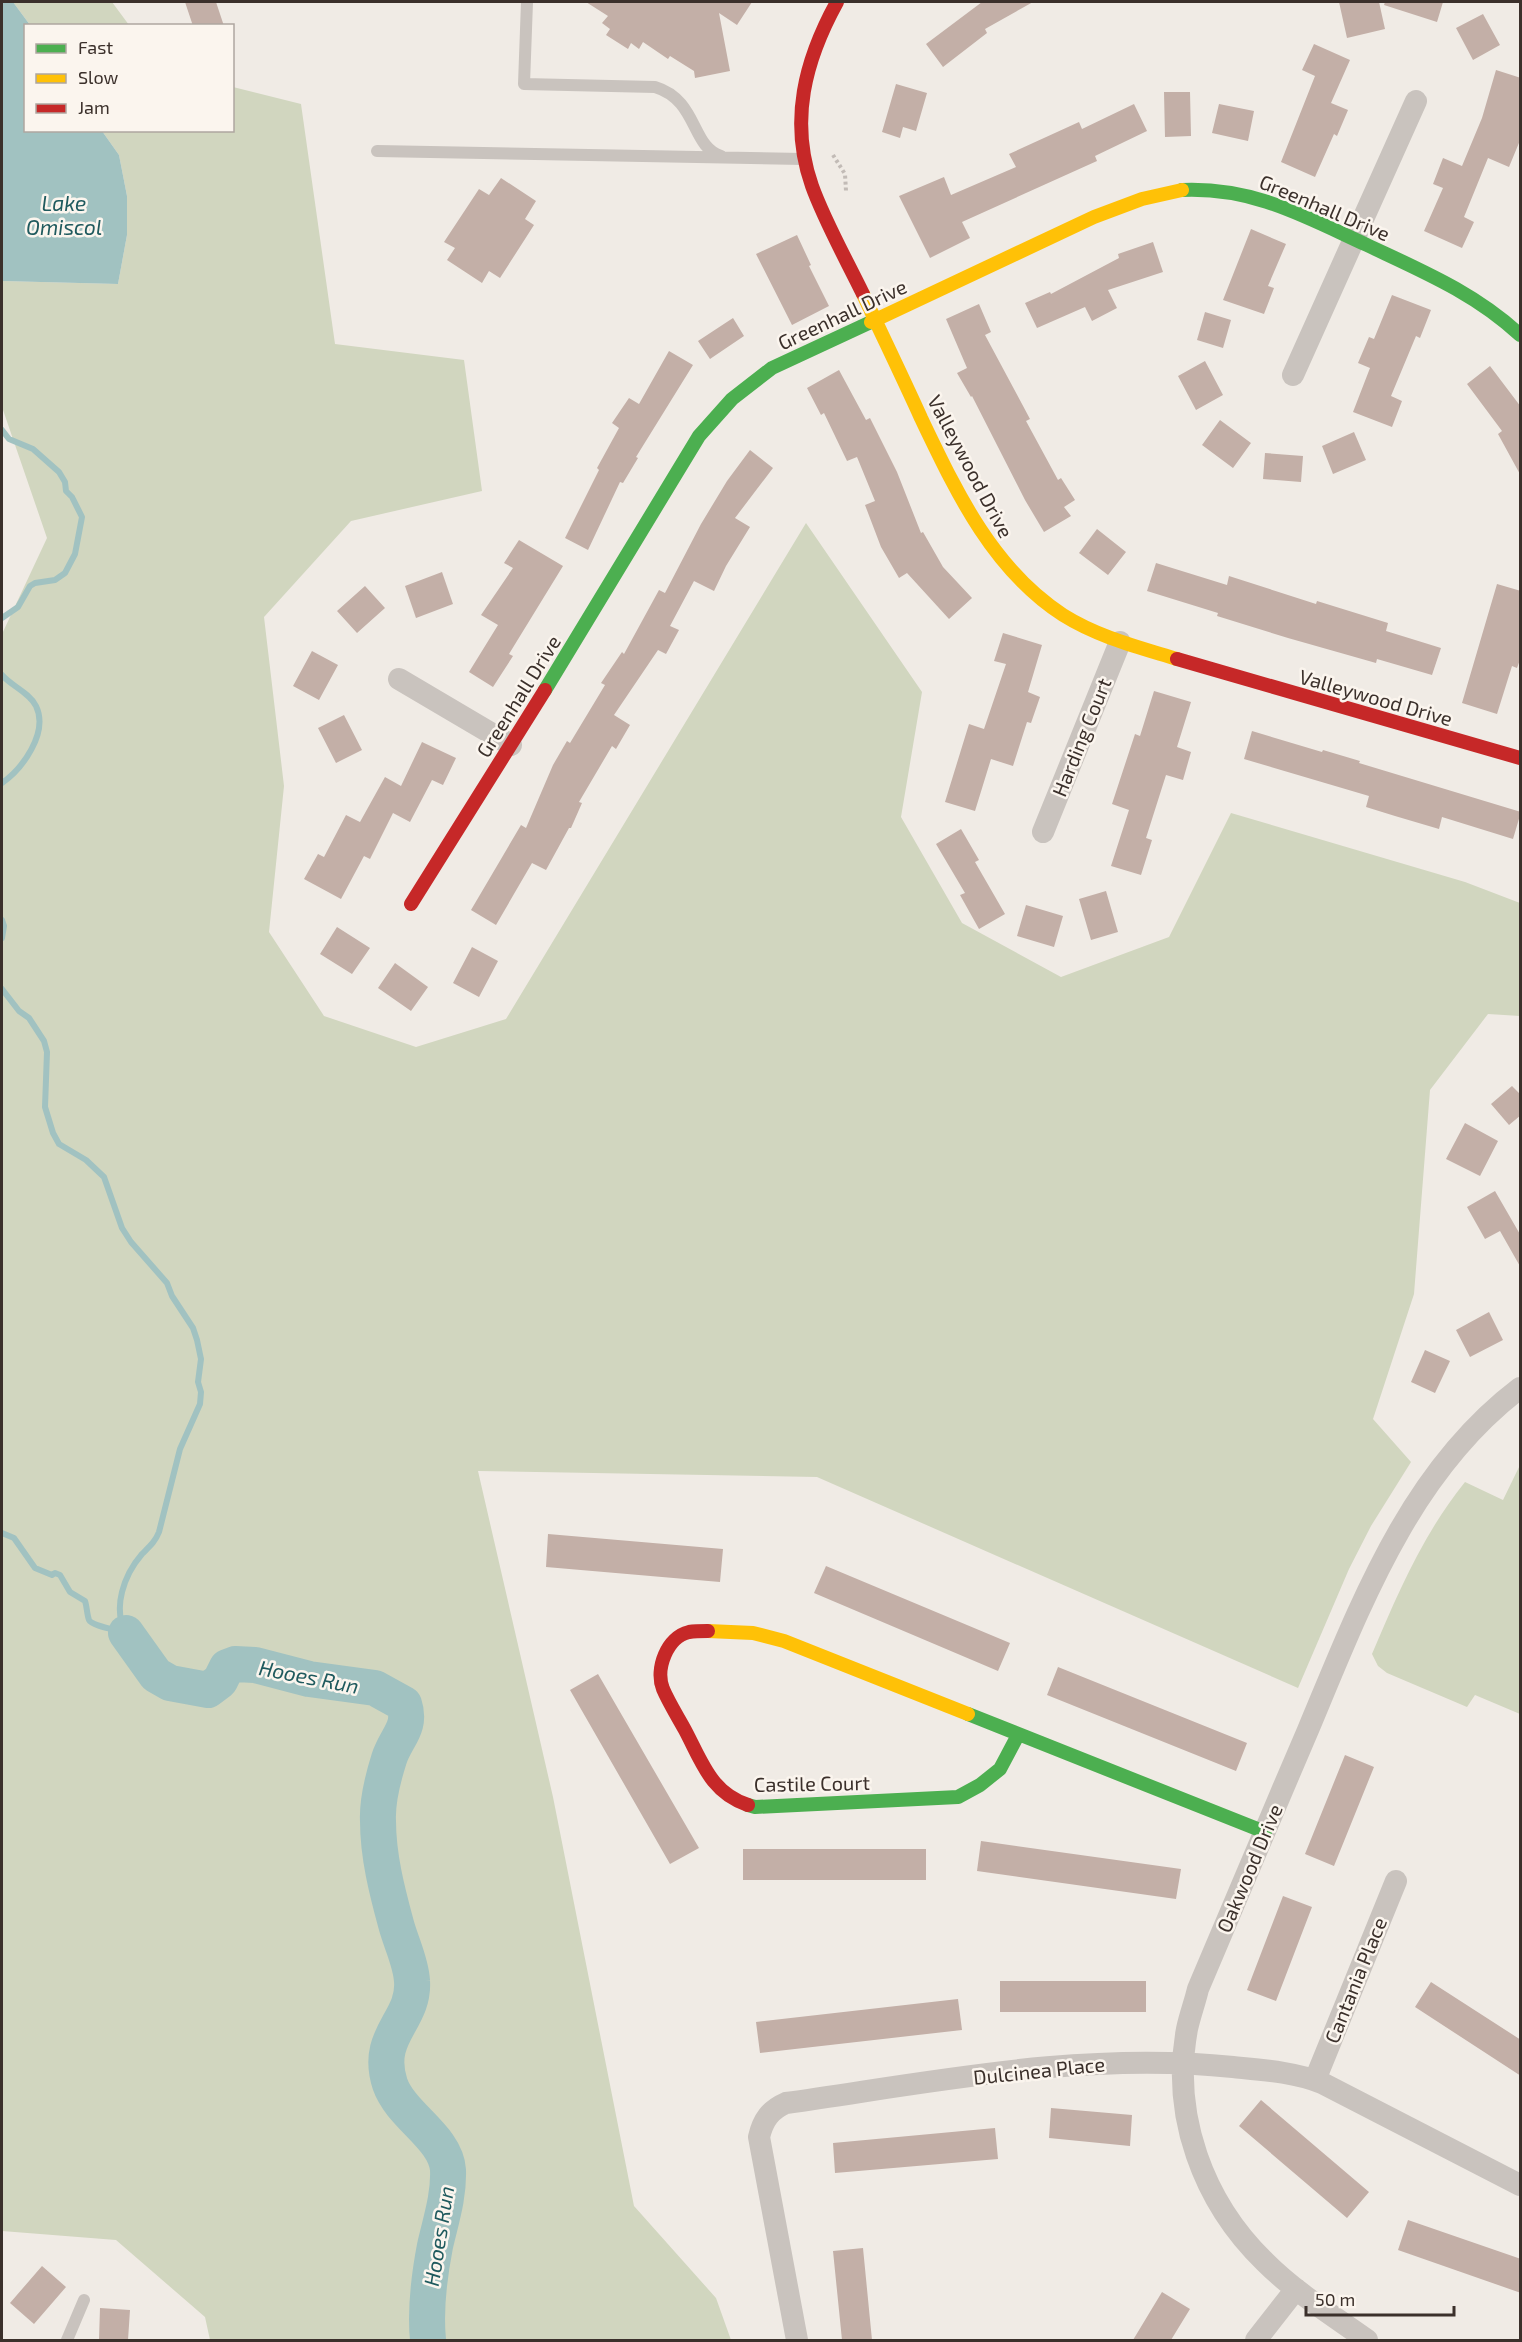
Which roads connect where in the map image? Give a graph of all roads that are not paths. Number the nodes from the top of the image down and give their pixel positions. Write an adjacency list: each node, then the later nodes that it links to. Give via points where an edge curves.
1 (527, 2): 5 (lane, via 524,84 664,90 684,106 706,147)
2 (837, 2): 6 (street, Valleywood Drive, via 820,30 807,64 800,126)
3 (1416, 101): 7 (street)
4 (377, 151): 5 (lane)
5 (723, 157): 6 (lane)
6 (804, 159): 8 (street, Valleywood Drive, via 820,206)
7 (1354, 239): 8 (street, Greenhall Drive, via 1247,195 1214,190 1167,192 1047,238); 9 (street, Greenhall Drive, via 1454,284); 10 (street)
8 (875, 320): 11 (street, Valleywood Drive, via 940,457 984,538 1033,592 1063,615); 13 (street, Greenhall Drive, via 772,368 723,406 699,436)
9 (1521, 334)
10 (1293, 375)
11 (1119, 642): 14 (street, Valleywood Drive); 15 (street, Harding Court)
12 (399, 679): 13 (street)
13 (511, 745): 16 (street, Greenhall Drive)
14 (1521, 759)
15 (1042, 832)
16 (411, 904)
17 (1521, 1388): 19 (street, Oakwood Drive, via 1445,1462 1386,1552)
18 (1018, 1735): 18 (street, Castile Court, via 784,1641 753,1633 688,1632 671,1646 661,1666 662,1688 714,1784 739,1803 755,1807 958,1797 1000,1769); 19 (street, Castile Court)
19 (1264, 1832): 21 (street, Oakwood Drive, via 1198,1989 1187,2029)
20 (1396, 1881): 22 (street, Cantania Place)
21 (1184, 2063): 22 (street, Dulcinea Place, via 1288,2073); 24 (street, Oakwood Drive, via 1186,2118 1207,2183 1245,2240); 27 (street, Dulcinea Place, via 1108,2062 1021,2069 777,2107 762,2124 759,2137)
22 (1315, 2080): 23 (street, Dulcinea Place)
23 (1521, 2185)
24 (1296, 2289): 28 (street); 29 (street, Oakwood Drive)
25 (84, 2300): 26 (lane)
26 (67, 2340)
27 (797, 2340)
28 (1256, 2340)
29 (1367, 2340)

